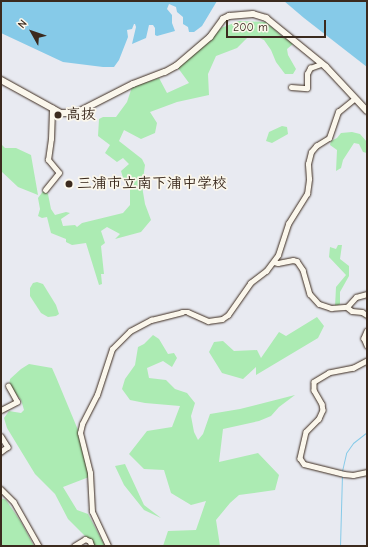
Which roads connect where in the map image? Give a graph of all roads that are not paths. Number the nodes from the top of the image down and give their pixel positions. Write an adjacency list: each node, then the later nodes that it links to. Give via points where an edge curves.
1 (321, 64): 3 (street, via 310,68 307,74 307,88); 4 (main road, via 341,82); 5 (main road, via 266,18 253,14 233,14 223,19 210,37 184,60 165,72 133,84 76,113 61,113)
2 (1, 80): 5 (main road)
3 (291, 88)
4 (354, 99): 6 (main road); 8 (street, via 338,112 329,138 311,152 307,194 288,224 281,249)
5 (52, 108): 7 (street, via 48,158 59,173)
6 (367, 111)
7 (45, 190)
8 (274, 262): 10 (street, via 278,264 295,260 301,266 314,300 331,308); 24 (street, via 250,283 228,315 222,319 208,321 186,311 146,321 135,326 116,344 110,354 97,395 80,429 90,473 92,512)
9 (367, 294): 10 (street, via 356,297)
10 (347, 307): 11 (street)
11 (367, 315)
12 (367, 330): 13 (street, via 364,338)
13 (367, 345)
14 (367, 362): 19 (street, via 354,368 329,373 313,383 323,410 319,419 306,432 300,460 304,464 353,475)
15 (8, 386): 16 (street, via 17,402)
16 (1, 410)
17 (1, 436): 18 (street, via 8,447)
18 (1, 452)
19 (367, 472)
20 (1, 489): 21 (street, via 14,502)
21 (39, 546)
22 (74, 546): 23 (street, via 85,539 90,541)
23 (92, 546)
24 (108, 546)

